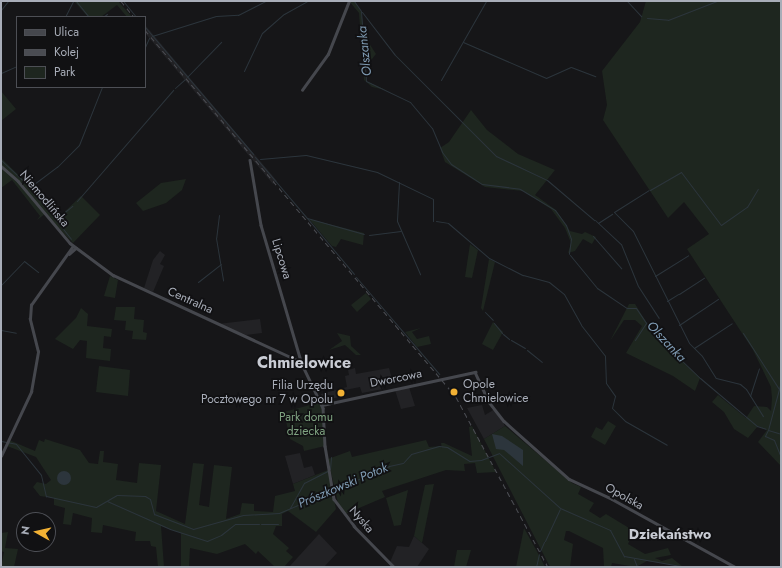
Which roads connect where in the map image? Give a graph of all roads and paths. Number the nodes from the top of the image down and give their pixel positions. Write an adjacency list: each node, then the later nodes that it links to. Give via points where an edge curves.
1 (349, 1): 2 (street, via 328,54)
2 (302, 90)
3 (250, 160): 6 (street, Lipcowa, via 261,225)
4 (1, 166): 5 (street, Niemodlińska, via 18,181)
5 (74, 247): 6 (street, Centralna, via 119,279); 9 (street, via 30,308 38,350 36,366 27,404)
6 (301, 362): 8 (street, Nyska)
7 (475, 372): 8 (street, Dworcowa); 11 (street, Opolska, via 490,402 514,431 574,482 612,499)
8 (322, 405): 10 (street, Nyska, via 332,491 345,515)
9 (1, 456)
10 (394, 567)
11 (735, 567)

